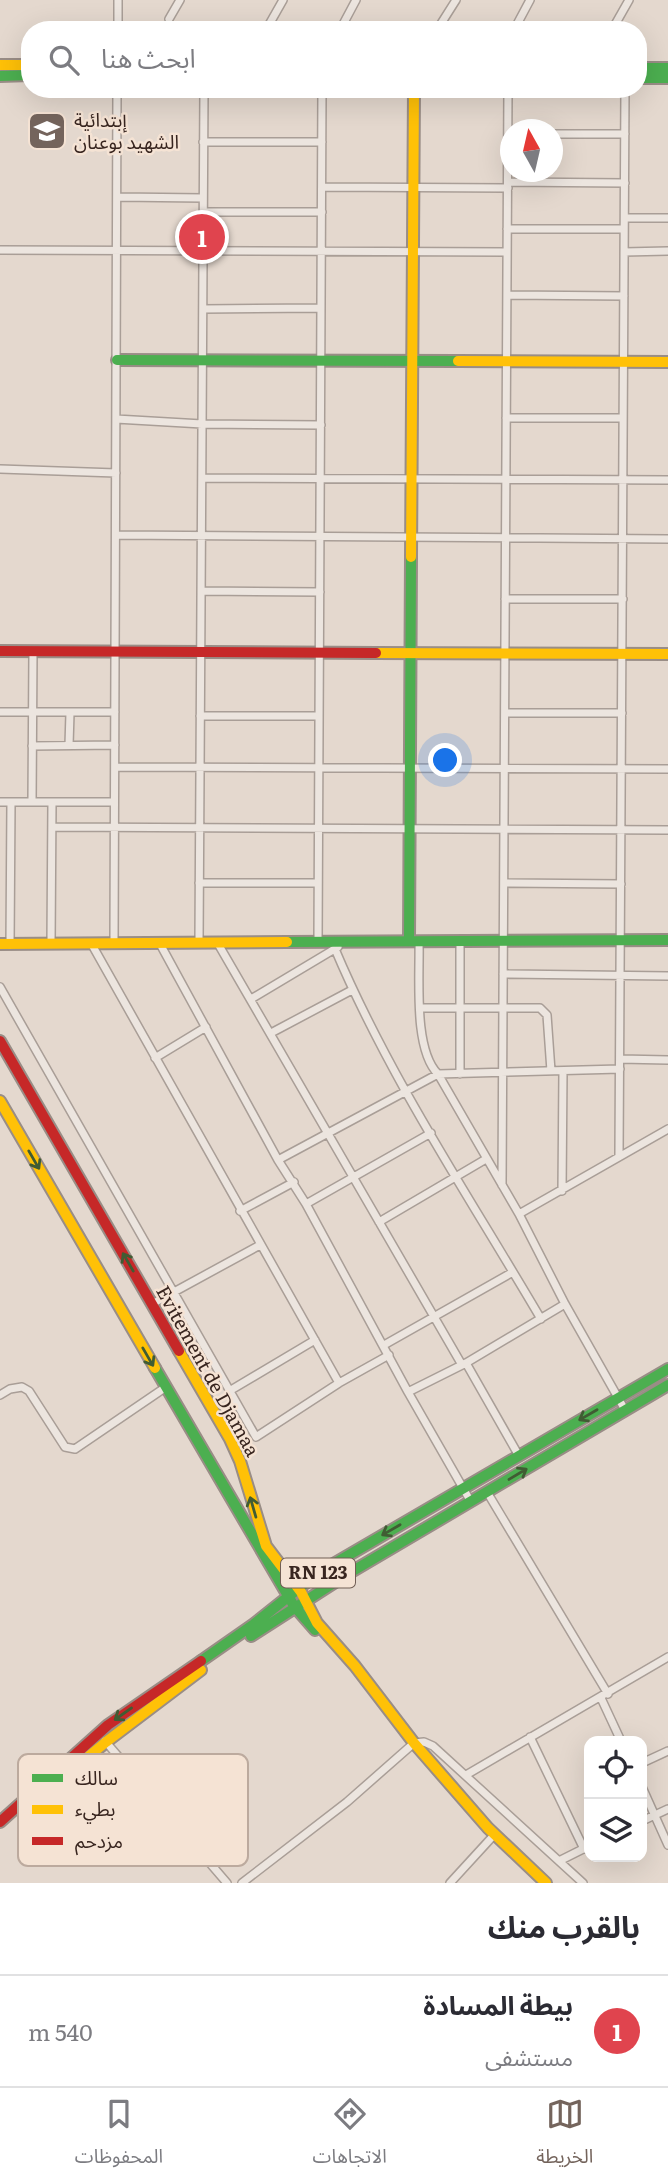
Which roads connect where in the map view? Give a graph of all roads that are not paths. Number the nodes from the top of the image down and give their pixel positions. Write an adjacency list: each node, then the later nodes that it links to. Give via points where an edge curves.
1 (110, 0): 8 (street)
2 (180, 0): 9 (street)
3 (283, 0): 11 (street)
4 (356, 0): 12 (street)
5 (456, 0): 13 (street)
6 (530, 0): 14 (street)
7 (629, 0): 15 (street)
8 (118, 2): 10 (street)
9 (169, 19)
10 (118, 21)
11 (271, 21)
12 (346, 21)
13 (443, 21)
14 (519, 21)
15 (617, 21)
16 (0, 65): 17 (main road)
17 (21, 65)
18 (647, 68): 19 (main road)
19 (668, 68)
20 (0, 75): 21 (main road)
21 (21, 75)
22 (647, 78): 23 (main road)
23 (668, 78)
24 (117, 98): 40 (street)
25 (204, 98): 33 (street)
26 (323, 98): 34 (street)
27 (414, 98): 39 (main road)
28 (508, 98): 30 (street)
29 (625, 98): 32 (street)
30 (509, 119)
31 (563, 134): 32 (street)
32 (625, 134): 36 (street)
33 (204, 142): 34 (street); 41 (street)
34 (322, 142): 38 (street)
35 (508, 182): 37 (street)
36 (625, 183): 37 (street); 44 (street)
37 (508, 185): 39 (street); 46 (street)
38 (322, 187): 39 (street); 43 (street)
39 (414, 188): 53 (main road)
40 (118, 197): 41 (street); 49 (street)
41 (203, 198): 42 (street)
42 (203, 212): 43 (street); 50 (street)
43 (322, 212): 52 (street)
44 (625, 218): 45 (street); 47 (street)
45 (668, 218)
46 (508, 229): 47 (street); 55 (street)
47 (625, 229): 54 (street)
48 (0, 250): 49 (street)
49 (117, 251): 50 (street); 60 (street)
50 (203, 251): 52 (street); 59 (street)
51 (668, 251): 54 (street)
52 (322, 252): 53 (street); 58 (street)
53 (413, 252): 55 (street); 63 (main road)
54 (624, 252): 57 (street)
55 (507, 253): 56 (street)
56 (507, 295): 57 (street); 64 (street)
57 (624, 296): 65 (street)
58 (321, 308): 59 (street); 62 (street)
59 (203, 309): 61 (street)
60 (117, 360): 61 (main road); 69 (street)
61 (202, 360): 62 (main road); 70 (street)
62 (321, 360): 63 (main road); 71 (street)
63 (413, 361): 64 (main road); 76 (main road)
64 (507, 361): 65 (main road); 67 (street)
65 (624, 362): 66 (main road); 68 (street)
66 (668, 362)
67 (506, 418): 68 (street); 77 (street)
68 (623, 418): 78 (street)
69 (117, 419): 70 (street); 73 (street)
70 (202, 424): 71 (street); 74 (street)
71 (321, 425): 75 (street)
72 (0, 469): 73 (street)
73 (116, 473): 80 (street)
74 (202, 478): 75 (street); 81 (street)
75 (320, 478): 76 (street); 82 (street)
76 (412, 479): 77 (street); 83 (main road)
77 (506, 479): 78 (street); 84 (street)
78 (623, 480): 79 (street); 86 (street)
79 (668, 480)
80 (116, 536): 81 (street); 93 (street)
81 (201, 536): 82 (street); 87 (street)
82 (320, 536): 83 (street); 88 (street)
83 (412, 537): 84 (street); 96 (main road)
84 (506, 537): 86 (street); 89 (street)
85 (668, 539): 86 (street)
86 (624, 540): 90 (street)
87 (201, 591): 88 (street); 94 (street)
88 (320, 592): 95 (street)
89 (505, 599): 90 (street); 97 (street)
90 (623, 599): 98 (street)
91 (0, 650): 92 (main road)
92 (33, 651): 93 (main road); 102 (street)
93 (115, 651): 94 (main road); 101 (street)
94 (201, 652): 95 (main road); 106 (street)
95 (319, 652): 96 (main road); 107 (street)
96 (411, 652): 97 (main road); 114 (main road)
97 (505, 653): 98 (main road); 104 (street)
98 (622, 653): 99 (main road); 105 (street)
99 (668, 654)
100 (0, 712): 102 (street)
101 (115, 712): 103 (street); 109 (street)
102 (32, 713): 103 (street); 110 (street)
103 (70, 713): 108 (street)
104 (505, 713): 105 (street); 115 (street)
105 (622, 713): 116 (street)
106 (200, 716): 107 (street); 112 (street)
107 (319, 716): 113 (street)
108 (69, 745): 109 (street); 110 (street)
109 (115, 745): 111 (street)
110 (32, 746): 120 (street)
111 (115, 767): 112 (street); 122 (street)
112 (200, 767): 113 (street); 125 (street)
113 (319, 767): 114 (street); 126 (street)
114 (410, 768): 115 (street); 127 (main road)
115 (505, 768): 116 (street); 128 (street)
116 (621, 768): 117 (street); 129 (street)
117 (668, 769)
118 (0, 802): 119 (street)
119 (11, 802): 120 (street); 148 (street)
120 (32, 802): 121 (street)
121 (52, 802): 122 (street); 123 (street)
122 (114, 802): 124 (street)
123 (52, 827): 124 (street); 145 (street)
124 (114, 828): 125 (street); 147 (street)
125 (200, 828): 126 (street); 131 (street)
126 (318, 828): 127 (street); 132 (street)
127 (410, 829): 128 (street); 138 (main road)
128 (504, 829): 129 (street); 133 (street)
129 (621, 830): 130 (street); 134 (street)
130 (668, 830)
131 (199, 883): 132 (street); 142 (street)
132 (318, 883): 144 (street)
133 (504, 883): 134 (street); 140 (street)
134 (621, 884): 135 (street)
135 (621, 940): 136 (main road); 140 (main road); 151 (street)
136 (668, 940)
137 (348, 941): 138 (main road); 144 (main road); 149 (street)
138 (414, 941): 139 (main road); 156 (street)
139 (460, 941): 140 (main road); 158 (street)
140 (503, 941): 150 (street)
141 (159, 942): 142 (main road); 147 (main road); 159 (street)
142 (199, 942): 143 (main road)
143 (217, 942): 144 (main road); 155 (street)
144 (318, 942)
145 (51, 943): 146 (main road); 148 (main road)
146 (91, 943): 147 (main road); 162 (street)
147 (114, 943)
148 (5, 944)
149 (335, 949): 154 (street); 155 (street)
150 (503, 974): 151 (street); 157 (street)
151 (620, 975): 152 (street); 163 (street)
152 (668, 976)
153 (0, 987): 190 (street)
154 (352, 990): 160 (street); 171 (street)
155 (251, 999): 160 (street)
156 (421, 1008): 158 (street); 169 (street, via 423,1049)
157 (503, 1008): 158 (street); 166 (street, via 545,1011); 168 (street)
158 (460, 1009): 170 (street)
159 (206, 1027): 162 (street); 178 (street)
160 (271, 1033): 174 (street)
161 (0, 1041): 191 (main road, Evitement de Djamaa, one-way to 161)
162 (155, 1058): 185 (street)
163 (620, 1059): 164 (street); 165 (street)
164 (668, 1060)
165 (620, 1069): 167 (street); 176 (street)
166 (551, 1071): 167 (street); 168 (street)
167 (564, 1071): 183 (street)
168 (503, 1072): 170 (street); 182 (street)
169 (438, 1074): 170 (street); 171 (street); 177 (street)
170 (460, 1074)
171 (407, 1092): 174 (street); 175 (street)
172 (0, 1101): 202 (main road, Evitement de Djamaa, one-way to 202)
173 (668, 1129): 176 (street)
174 (329, 1133): 178 (street); 179 (street)
175 (431, 1133): 179 (street); 180 (street)
176 (619, 1156): 183 (street)
177 (486, 1159): 180 (street); 182 (street)
178 (278, 1160): 181 (street)
179 (354, 1177): 184 (street); 187 (street)
180 (457, 1178): 187 (street); 189 (street)
181 (294, 1182): 184 (street); 185 (street)
182 (502, 1185): 186 (street)
183 (562, 1191): 186 (street)
184 (306, 1204): 196 (street)
185 (240, 1211): 188 (street)
186 (519, 1214): 192 (street)
187 (379, 1222): 193 (street)
188 (260, 1245): 190 (street); 195 (street)
189 (513, 1272): 193 (street); 194 (street)
190 (174, 1293): 191 (street); 203 (street)
191 (152, 1304): 212 (main road, Evitement de Djamaa, one-way to 191, via 266,1546 230,1439)
192 (565, 1304): 194 (street); 206 (street)
193 (434, 1317): 196 (street); 198 (street)
194 (541, 1320): 198 (street)
195 (315, 1340): 200 (street); 203 (street)
196 (384, 1345): 197 (street)
197 (389, 1355): 200 (street); 204 (street)
198 (464, 1364): 204 (street); 208 (street)
199 (668, 1369): 206 (main road, RN 123)
200 (339, 1383): 203 (street, via 256,1437)
201 (668, 1385): 207 (main road, RN 123)
202 (166, 1387): 205 (street, via 75,1449 65,1447 29,1391 22,1387); 213 (main road, Evitement de Djamaa)
203 (231, 1390)
204 (408, 1392): 209 (street)
205 (0, 1395)
206 (618, 1398): 207 (street); 208 (main road, RN 123, one-way to 208)
207 (625, 1410): 210 (main road, RN 123, one-way to 207)
208 (519, 1456): 209 (main road, RN 123)
209 (463, 1488): 211 (street); 212 (main road, RN 123, one-way to 212)
210 (487, 1492): 211 (main road, RN 123); 216 (street)
211 (471, 1502): 214 (main road, RN 123)
212 (298, 1589): 213 (main road, RN 123); 214 (main road, Evitement de Djamaa)
213 (289, 1597): 214 (main road, Evitement de Djamaa); 217 (main road, RN 123, one-way to 217)
214 (301, 1605): 220 (main road, RN 123, via 195,1675); 221 (main road, Evitement de Djamaa)
215 (668, 1657): 216 (street)
216 (605, 1696): 218 (street); 219 (street)
217 (98, 1733): 220 (street); 223 (main road, RN 123)
218 (619, 1736)
219 (530, 1737): 227 (street); 237 (street)
220 (106, 1742): 224 (main road, RN 123); 225 (street)
221 (414, 1743): 227 (street, via 431,1744); 236 (main road, Evitement de Djamaa); 243 (street)
222 (668, 1751): 226 (street)
223 (75, 1754)
224 (92, 1754)
225 (116, 1754)
226 (647, 1761)
227 (466, 1775): 240 (street)
228 (647, 1799): 231 (street)
229 (18, 1806): 234 (main road, RN 123)
230 (668, 1809): 231 (street)
231 (654, 1815): 233 (street); 238 (street)
232 (18, 1817): 235 (main road, RN 123)
233 (647, 1818)
234 (0, 1822)
235 (0, 1832)
236 (495, 1835): 244 (street); 245 (main road, Evitement de Djamaa)
237 (584, 1841)
238 (668, 1845)
239 (584, 1848): 240 (street)
240 (559, 1861): 246 (street)
241 (212, 1866): 242 (street)
242 (227, 1883)
243 (242, 1883)
244 (450, 1883)
245 (545, 1883)
246 (583, 1883)

